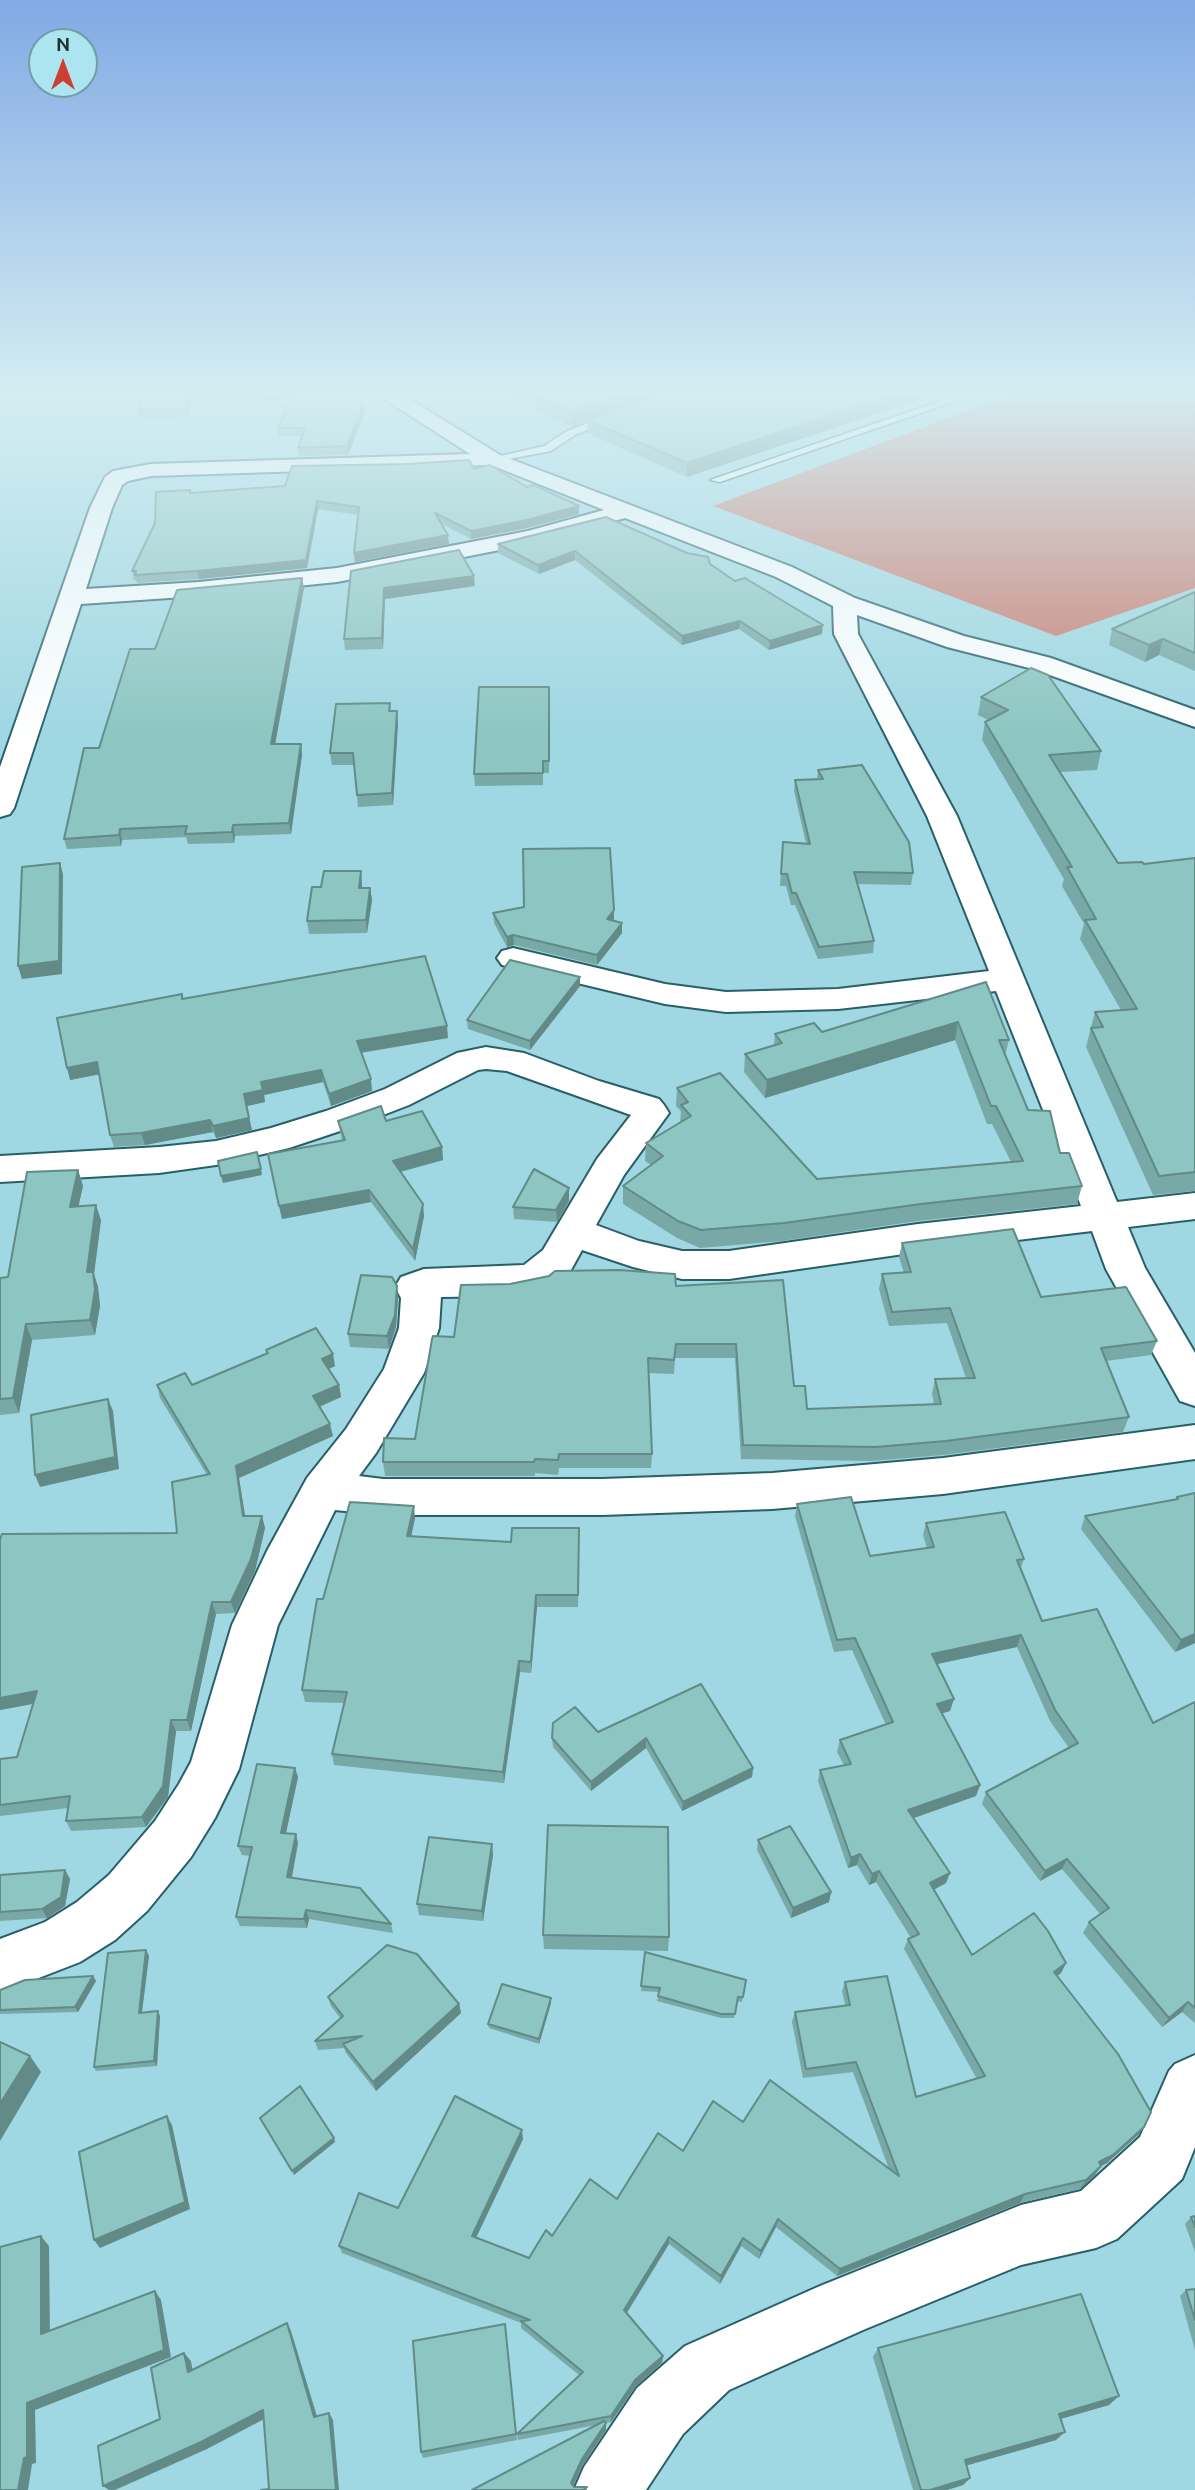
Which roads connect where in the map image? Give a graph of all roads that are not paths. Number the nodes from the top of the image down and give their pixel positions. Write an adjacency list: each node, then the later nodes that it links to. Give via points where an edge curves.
1 (102, 507): 4 (street)
2 (615, 507): 3 (street)
3 (625, 511): 4 (street, via 530,537 337,575); 5 (street, via 784,572)
4 (72, 597): 7 (street)
5 (846, 603): 6 (street, via 956,642 1042,663); 9 (street, via 846,634 942,816)
6 (1195, 719)
7 (0, 808)
8 (513, 958): 9 (street, via 665,994 726,1002 838,999)
9 (1010, 979): 12 (street)
10 (0, 1169): 13 (street, via 216,1153 339,1118 486,1058 512,1061 650,1110)
11 (1195, 1206): 12 (street)
12 (1107, 1218): 13 (street, via 729,1265 682,1265); 14 (street, via 1126,1269)
13 (574, 1232): 16 (street, via 557,1260 535,1278 415,1287 422,1309 403,1373)
14 (1195, 1390)
15 (1195, 1442): 16 (street, via 943,1476 772,1491 383,1497)
16 (323, 1491): 17 (street, via 255,1625 214,1769 173,1839 128,1893 96,1921 61,1943)
17 (0, 1966)
18 (1195, 2084): 19 (street, via 1161,2158 1096,2218 1021,2235 707,2368 660,2411)
19 (607, 2490)

